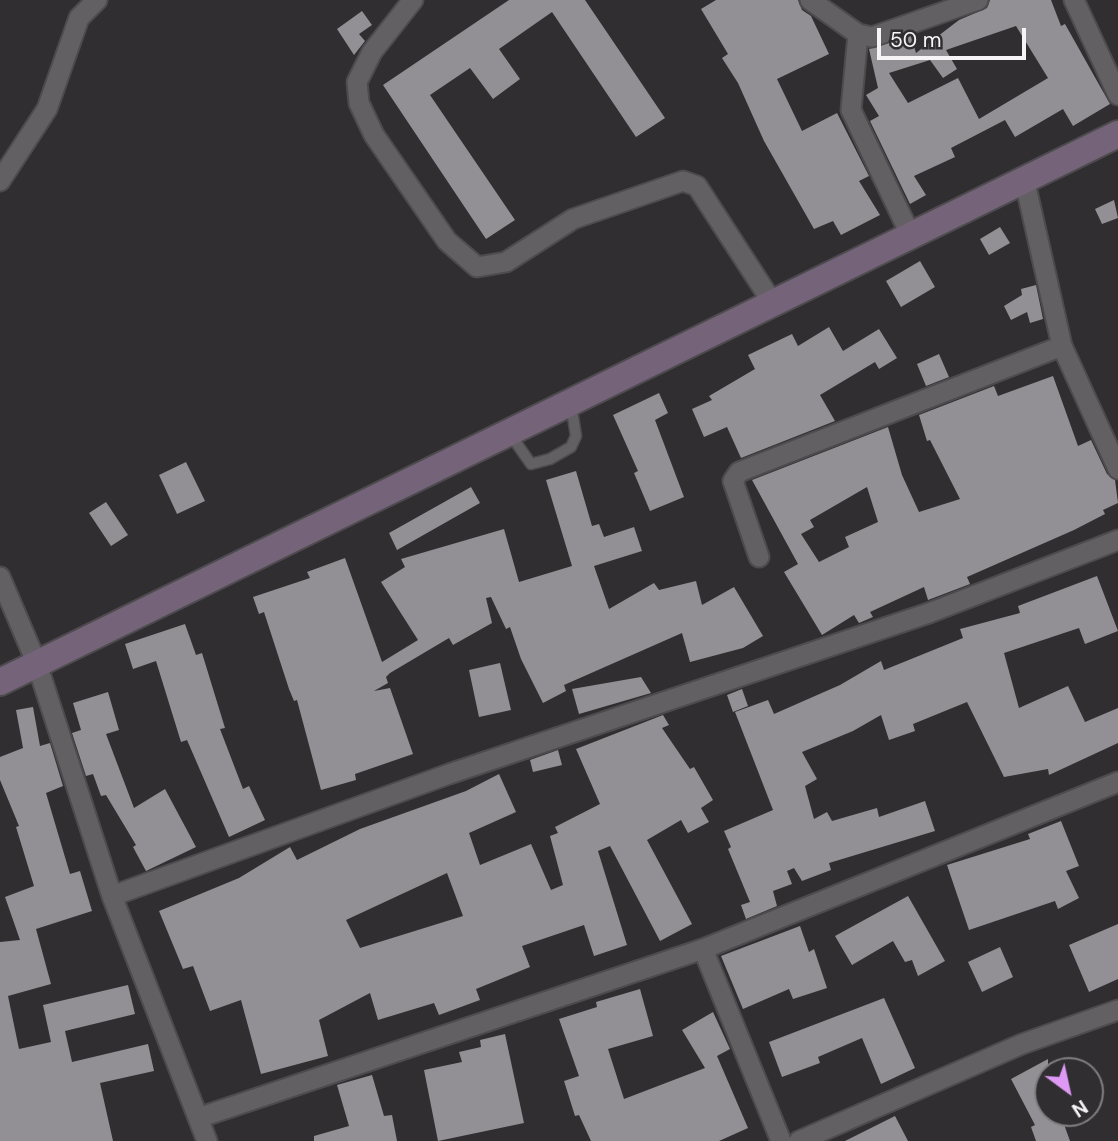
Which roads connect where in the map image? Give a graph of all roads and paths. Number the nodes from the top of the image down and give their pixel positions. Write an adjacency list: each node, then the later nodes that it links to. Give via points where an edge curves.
1 (97, 0): 10 (street, via 79,18 47,109)
2 (413, 0): 12 (street, via 372,52 357,82 359,103 374,135 446,242 477,267 506,262 573,219 682,181 697,186)
3 (810, 0): 6 (street)
4 (978, 0): 6 (street, via 886,34)
5 (1074, 0): 7 (street)
6 (858, 34): 11 (street, via 851,110)
7 (1118, 95)
8 (1118, 134): 9 (main road)
9 (1024, 178): 11 (main road); 13 (street)
10 (0, 181)
11 (910, 234): 12 (main road)
12 (772, 302): 14 (main road)
13 (1062, 346): 16 (street); 18 (street, via 739,472 733,481)
14 (571, 404): 15 (main road); 15 (lane, via 576,436 571,447 550,459 531,464)
15 (510, 434): 20 (main road)
16 (1118, 469)
17 (1118, 540): 23 (street, via 929,613 449,774)
18 (758, 557)
19 (0, 577): 20 (street)
20 (37, 664): 21 (main road); 23 (street)
21 (0, 682)
22 (1118, 782): 24 (street)
23 (112, 896): 26 (street)
24 (702, 949): 26 (street); 28 (street)
25 (1118, 1010): 29 (street, via 1022,1044)
26 (198, 1118): 27 (street)
27 (207, 1141)
28 (781, 1141)
29 (799, 1141)

